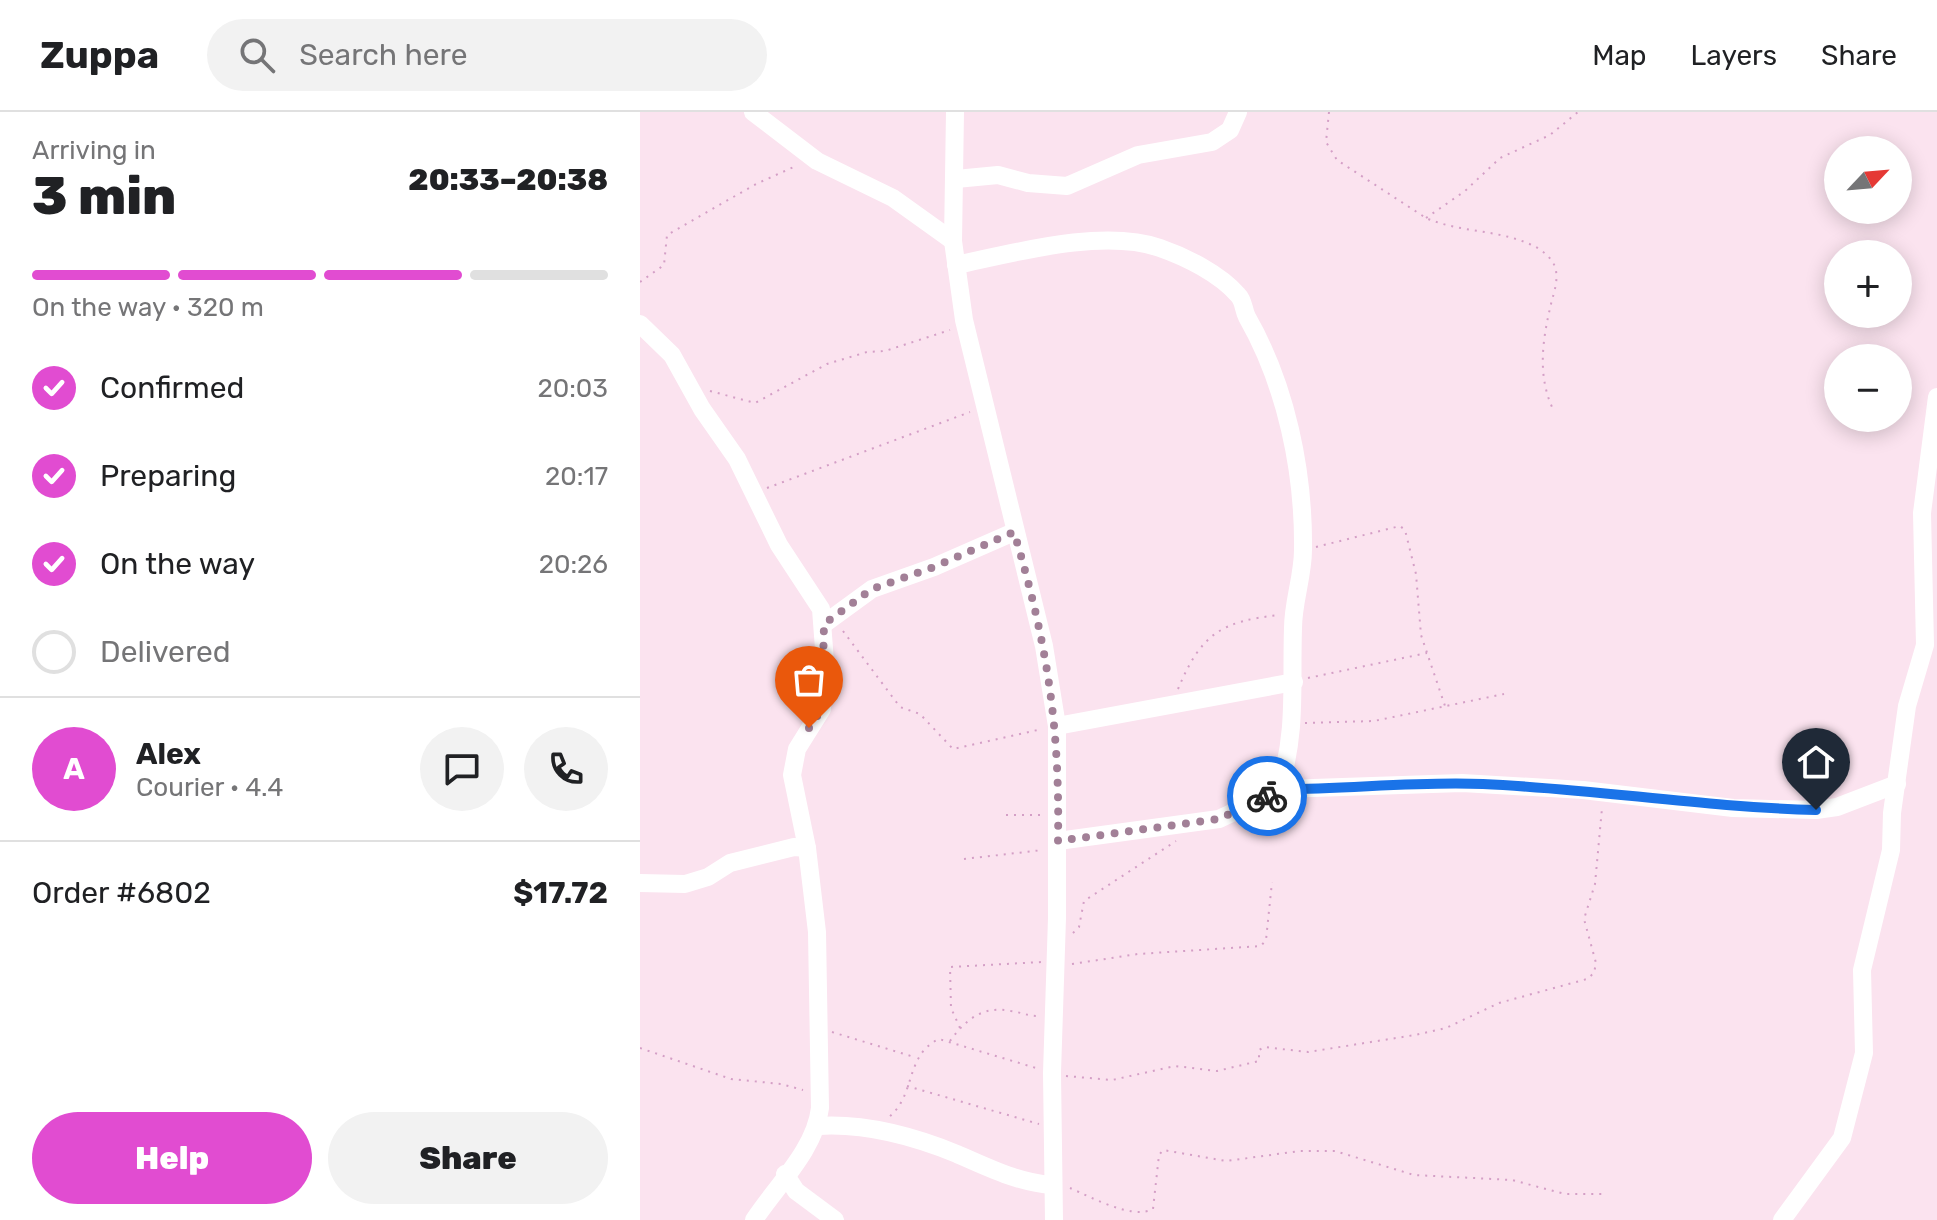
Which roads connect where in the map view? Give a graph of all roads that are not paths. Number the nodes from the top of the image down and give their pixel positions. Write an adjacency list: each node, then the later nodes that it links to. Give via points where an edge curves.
1 (753, 112): 5 (street, via 817,161 893,198)
2 (955, 112): 4 (street)
3 (1238, 112): 4 (street, via 1230,130 1212,142 1138,155 1067,186 998,175)
4 (956, 179): 5 (street)
5 (953, 241): 6 (street)
6 (956, 265): 9 (street); 11 (street, via 1075,243 1159,247 1219,277 1241,298 1280,389 1298,486 1303,550 1294,613)
7 (640, 324): 10 (street, via 664,343)
8 (1937, 397): 13 (street, via 1922,513 1925,645 1907,706)
9 (1014, 532): 10 (street, via 872,589); 12 (street, via 1044,646)
10 (828, 621): 16 (street, via 822,709 793,761)
11 (1294, 682): 12 (street); 14 (street)
12 (1057, 726): 15 (street)
13 (1897, 784): 14 (street, via 1825,810 1733,808 1462,783); 24 (street, via 1891,850 1862,970 1864,1042 1859,1077 1842,1138)
14 (1279, 790): 15 (street, via 1219,819)
15 (1058, 845): 20 (street)
16 (807, 848): 17 (street, via 730,863 685,884); 18 (street, via 817,932)
17 (640, 883)
18 (818, 1126): 19 (street); 20 (street, via 874,1129 920,1140 1020,1180)
19 (785, 1174): 21 (street); 22 (street, via 796,1191)
20 (1051, 1181): 23 (street)
21 (754, 1220)
22 (835, 1220)
23 (1054, 1220)
24 (1782, 1220)

